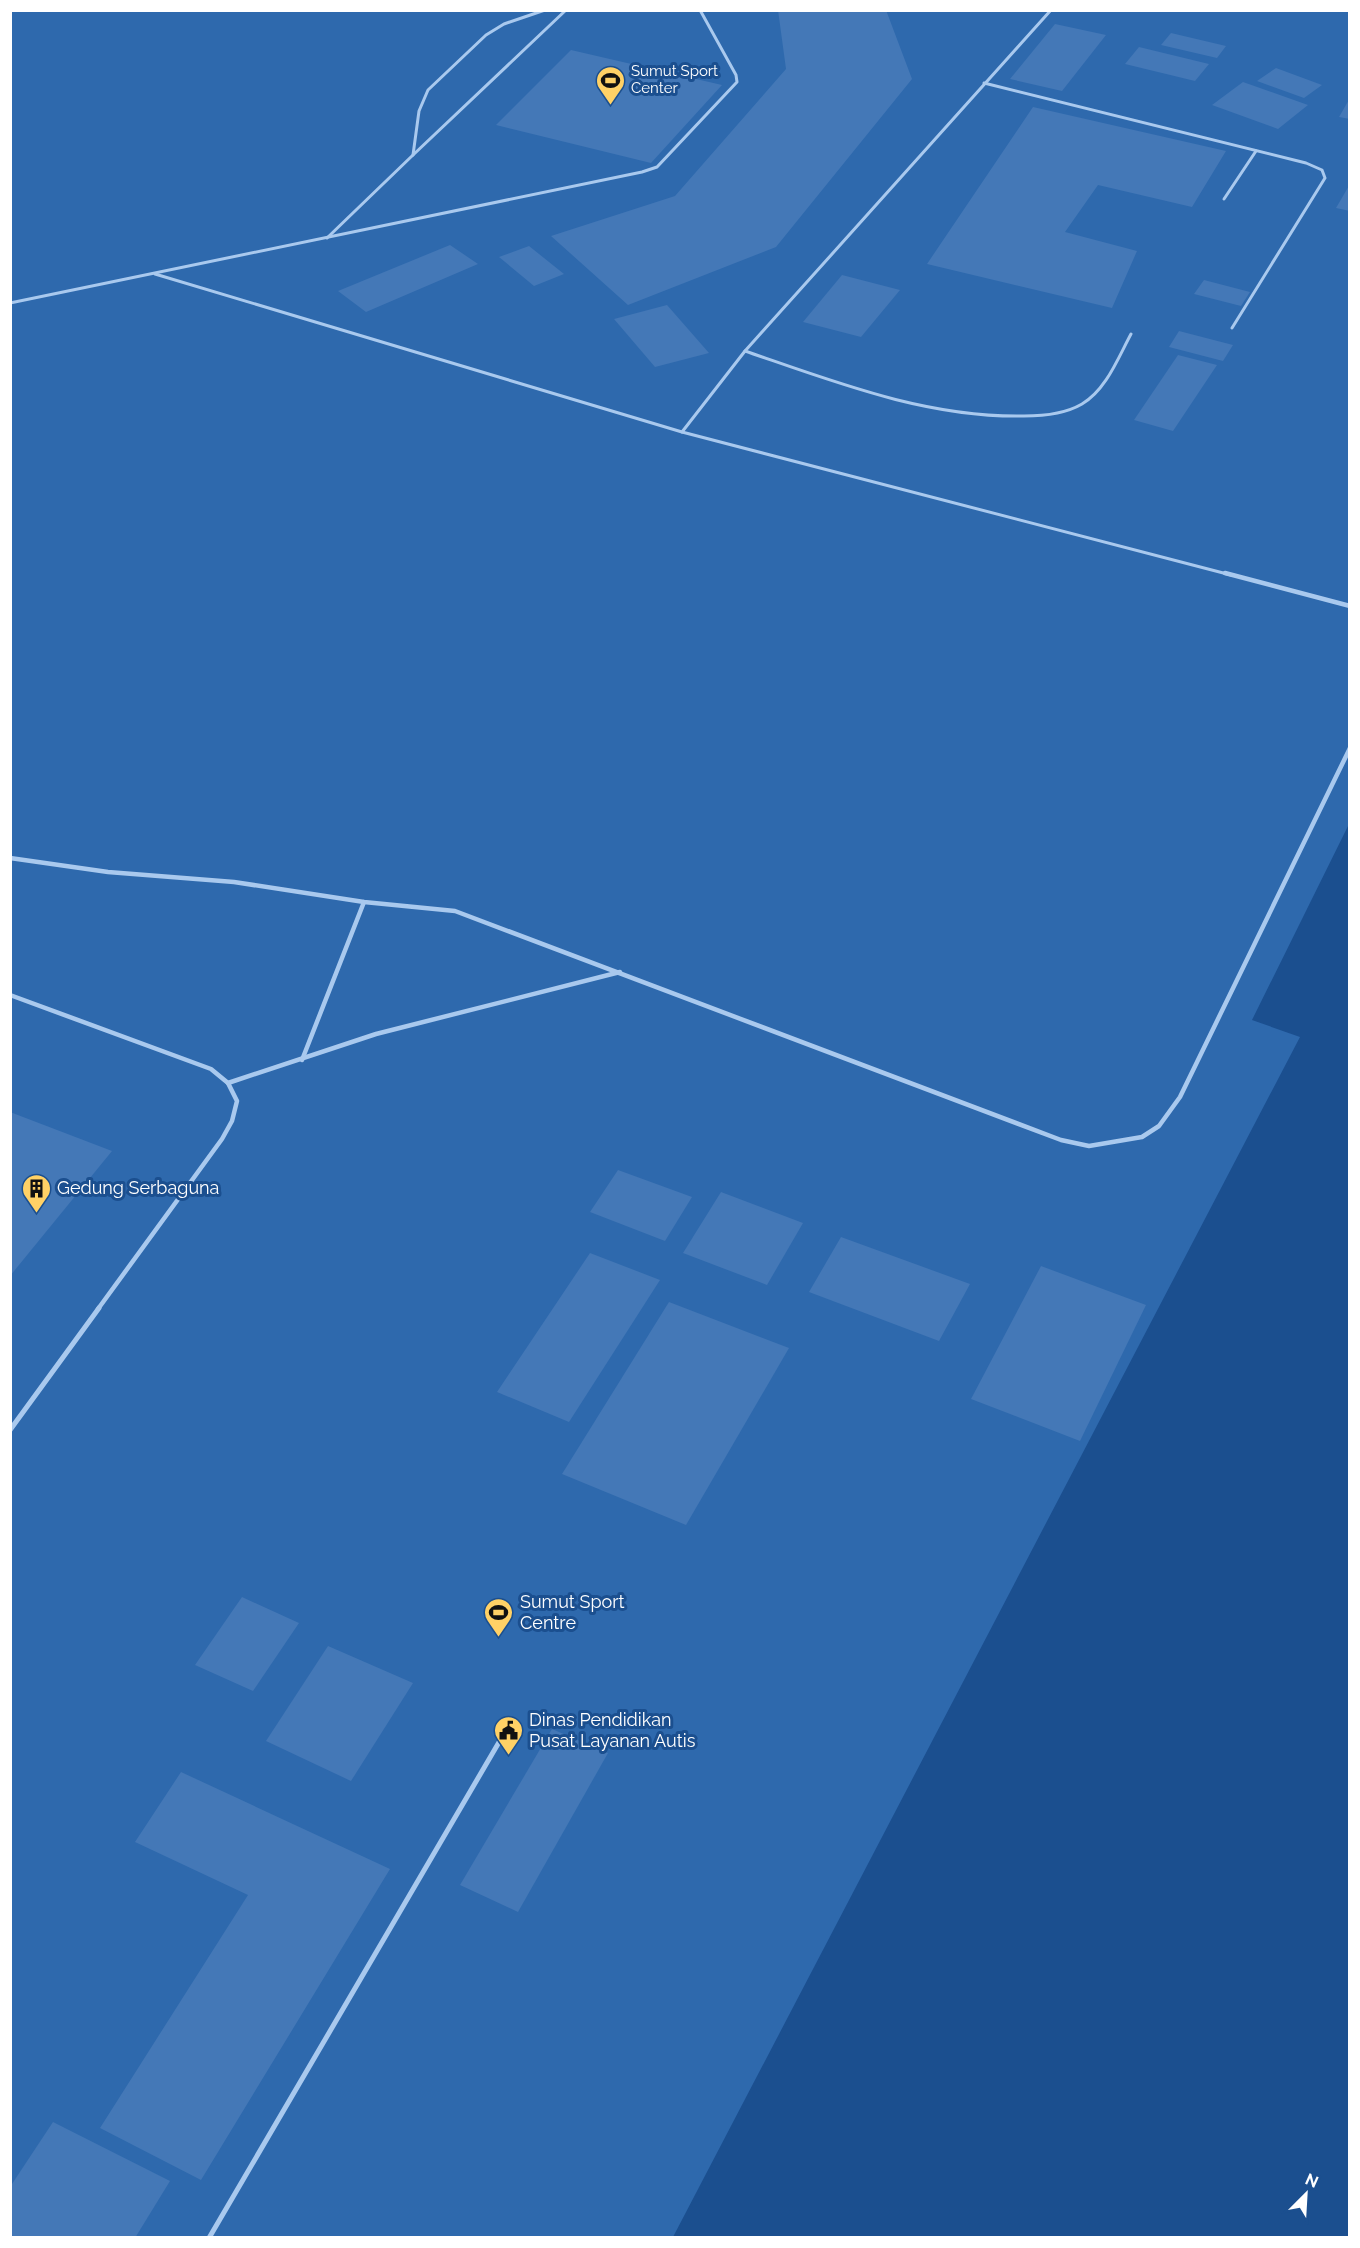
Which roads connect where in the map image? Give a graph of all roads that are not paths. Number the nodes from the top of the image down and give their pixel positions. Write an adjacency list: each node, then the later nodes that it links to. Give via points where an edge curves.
1 (545, 10): 7 (lane, via 495,29 429,90 419,111)
2 (566, 10): 7 (lane)
3 (700, 10): 9 (lane, via 738,82 657,167)
4 (1051, 10): 5 (lane)
5 (984, 83): 6 (lane); 14 (lane)
6 (1256, 151): 8 (lane); 12 (lane, via 1316,166 1325,178)
7 (412, 155): 9 (lane)
8 (1224, 199)
9 (327, 238): 10 (lane)
10 (154, 274): 11 (lane); 15 (lane)
11 (10, 303)
12 (1232, 328)
13 (1131, 334): 14 (lane, via 1098,389 1082,404 1033,416 952,412 893,400)
14 (746, 351): 15 (lane)
15 (682, 432): 16 (lane)
16 (1350, 606)
17 (1350, 748): 20 (lane, via 1179,1097 1159,1126 1142,1137 1089,1146 1061,1140)
18 (10, 858): 19 (lane, via 108,872 278,887)
19 (363, 902): 20 (lane, via 455,911); 22 (lane)
20 (620, 972): 22 (lane, via 376,1034)
21 (10, 995): 23 (lane, via 211,1069)
22 (302, 1060): 23 (lane)
23 (228, 1083): 24 (lane, via 237,1101 222,1139)
24 (10, 1430)
25 (512, 1720): 26 (lane)
26 (209, 2238)

